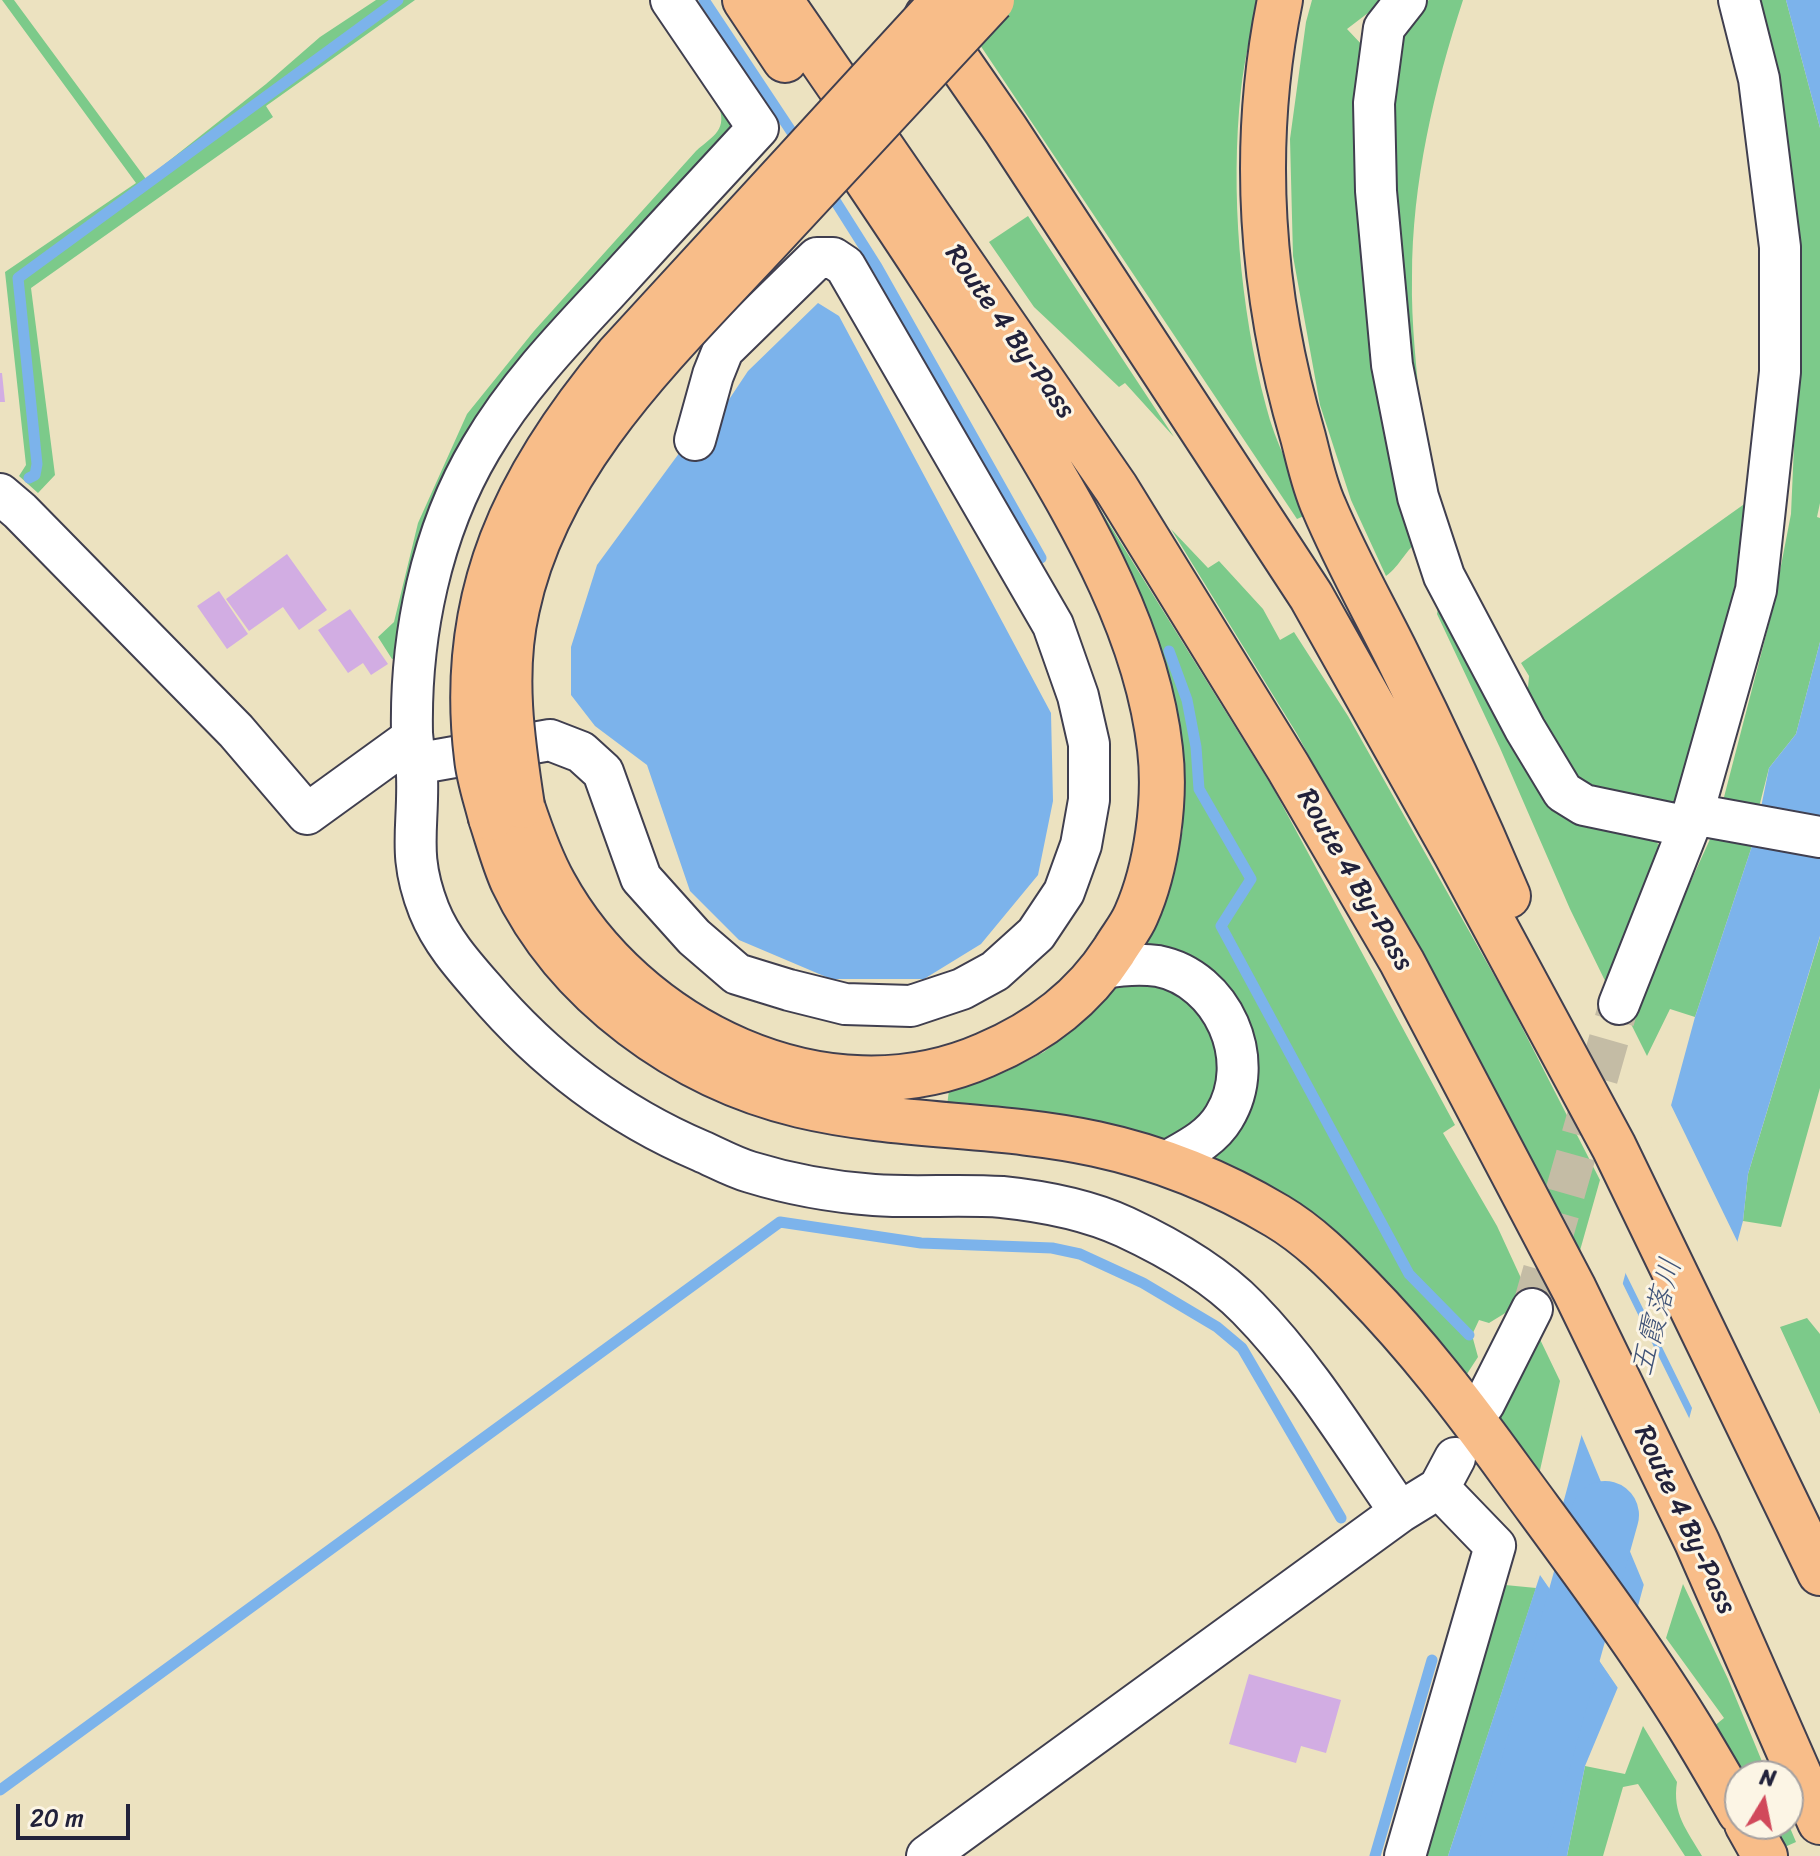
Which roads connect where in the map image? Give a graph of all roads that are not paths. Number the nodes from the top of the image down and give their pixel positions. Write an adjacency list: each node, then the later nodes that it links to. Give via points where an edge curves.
1 (671, 0): 12 (street, via 758,128 535,370 481,447 454,498 422,610 413,692)
2 (745, 0): 16 (highway, via 986,362 1096,551 1129,629 1150,694 1160,750 1161,810 1136,916)
3 (780, 0): 25 (highway, Route 4 By-Pass, via 1116,488 1402,962 1574,1289 1697,1542)
4 (916, 0): 18 (highway, via 1311,596)
5 (944, 0): 13 (highway, bridge, via 618,355 585,394 524,489 498,548 474,647 477,761)
6 (992, 0): 13 (highway, bridge, via 656,362 579,462 529,564 516,609 509,674)
7 (1280, 0): 18 (highway, via 1263,119 1262,208 1285,378 1323,505 1458,779)
8 (1406, 0): 14 (street, via 1384,28 1374,103 1376,191 1392,365 1418,497 1444,576 1563,792 1584,805)
9 (1739, 0): 14 (street, via 1759,79 1777,216 1780,372 1756,590)
10 (695, 440): 12 (street, via 723,350 817,258 833,258 845,266 1053,625 1078,696 1089,744 1089,800 1081,845 1064,892 1036,934 995,971 911,1006 845,1004 789,990 737,974 694,937 641,878 603,772 581,752 550,740)
11 (0, 494): 12 (street, via 236,731 307,814)
12 (414, 751): 22 (street, via 413,847 431,916 452,951 498,1006 576,1079 624,1114 748,1172 875,1195 1003,1197 1121,1225 1188,1261 1245,1305 1295,1362)
13 (507, 812): 16 (highway, via 586,933 617,968 663,1007 714,1039 805,1073 847,1079 904,1077 958,1067 1022,1039 1070,1003); 19 (highway, via 514,882 545,935 586,986 681,1058 735,1085 801,1105 1093,1143)
14 (1691, 821): 15 (street, via 1732,821); 17 (street)
15 (1820, 837)
16 (1103, 968): 19 (street, via 1160,967 1189,978 1210,995 1237,1047 1238,1072 1224,1117 1211,1133)
17 (1619, 1004)
18 (1614, 1147): 23 (highway)
19 (1166, 1162): 24 (highway, via 1282,1219 1335,1260 1387,1314 1590,1578)
20 (1532, 1309): 21 (street)
21 (1484, 1404)
22 (1400, 1512): 26 (street); 27 (street, via 1447,1473 1495,1546)
23 (1820, 1573)
24 (1724, 1785)
25 (1820, 1822)
26 (927, 1856)
27 (1405, 1856)

